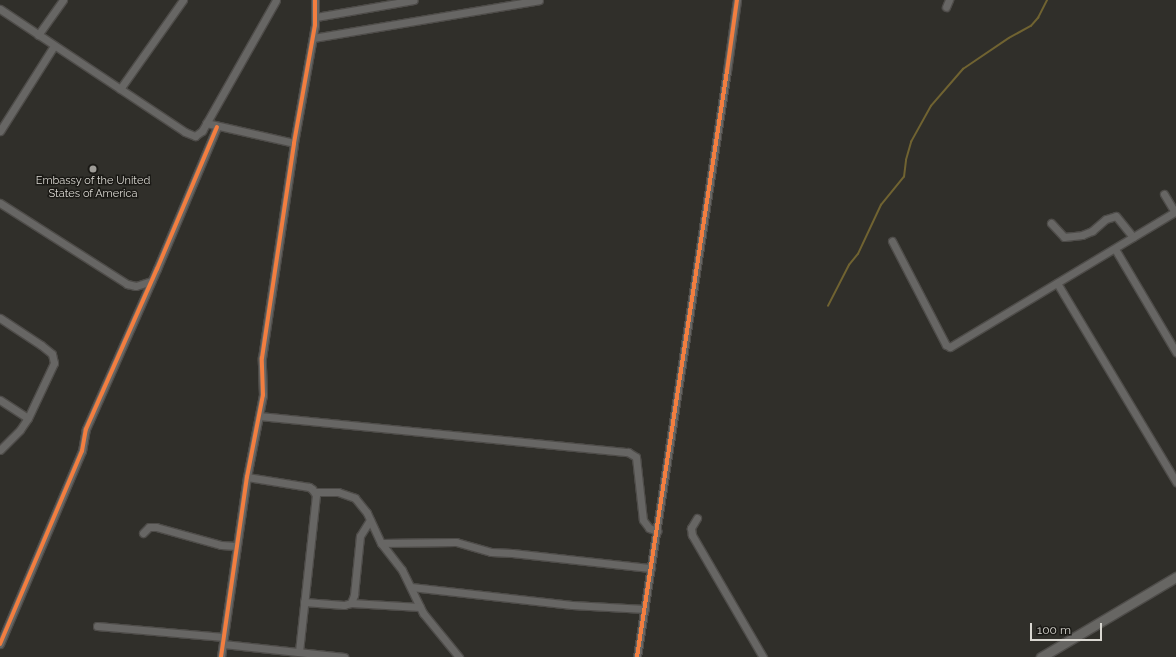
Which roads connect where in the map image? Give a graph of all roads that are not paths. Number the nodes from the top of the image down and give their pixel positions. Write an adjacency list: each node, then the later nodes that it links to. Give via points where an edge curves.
1 (63, 0): 10 (street)
2 (182, 0): 13 (street)
3 (276, 0): 14 (street)
4 (315, 0): 9 (street)
5 (414, 0): 9 (street)
6 (539, 0): 11 (street)
7 (737, 0): 38 (street)
8 (0, 9): 10 (street)
9 (316, 17): 11 (street)
10 (38, 35): 12 (street)
11 (313, 38): 17 (street)
12 (54, 46): 13 (street); 16 (street)
13 (120, 89): 14 (street, via 191,135 199,134)
14 (206, 123): 15 (street)
15 (217, 127): 17 (street); 25 (street)
16 (0, 131)
17 (294, 143): 30 (street, via 262,358 263,395)
18 (1164, 194): 20 (street)
19 (0, 203): 25 (street, via 128,284 136,286)
20 (1176, 212): 22 (street)
21 (1052, 223): 22 (street, via 1064,237 1092,231 1106,219 1116,216)
22 (1133, 237): 24 (street)
23 (892, 241): 26 (street, via 946,345 950,347)
24 (1115, 249): 26 (street); 28 (street)
25 (151, 281): 51 (street, via 86,428 82,451)
26 (1057, 283): 34 (street)
27 (0, 318): 31 (street, via 41,345 54,358)
28 (1176, 352)
29 (0, 400): 31 (street)
30 (259, 416): 33 (street); 38 (street, via 628,452 636,457 644,520 649,528)
31 (28, 418): 32 (street)
32 (0, 450)
33 (247, 477): 35 (street, via 309,487); 41 (street)
34 (1176, 482)
35 (315, 492): 37 (street, via 351,495 359,502); 45 (street)
36 (697, 518): 58 (street, via 691,528 692,535)
37 (370, 520): 40 (street); 46 (street, via 360,536)
38 (657, 531): 42 (street)
39 (143, 533): 41 (street, via 149,527 156,527 220,545)
40 (381, 543): 42 (street, via 456,542 491,552); 44 (street, via 402,570)
41 (236, 546): 50 (street)
42 (651, 568): 48 (street)
43 (1176, 577): 59 (main road)
44 (411, 587): 47 (street); 48 (street, via 572,605)
45 (304, 602): 46 (street, via 344,605); 52 (street)
46 (351, 603): 47 (street)
47 (420, 607): 56 (street)
48 (645, 609): 57 (street)
49 (97, 626): 50 (street)
50 (224, 640): 52 (street); 53 (street)
51 (0, 644)
52 (299, 651): 54 (street)
53 (221, 657)
54 (338, 657): 55 (street)
55 (344, 657)
56 (459, 657)
57 (636, 657)
58 (763, 657)
59 (1041, 657)

